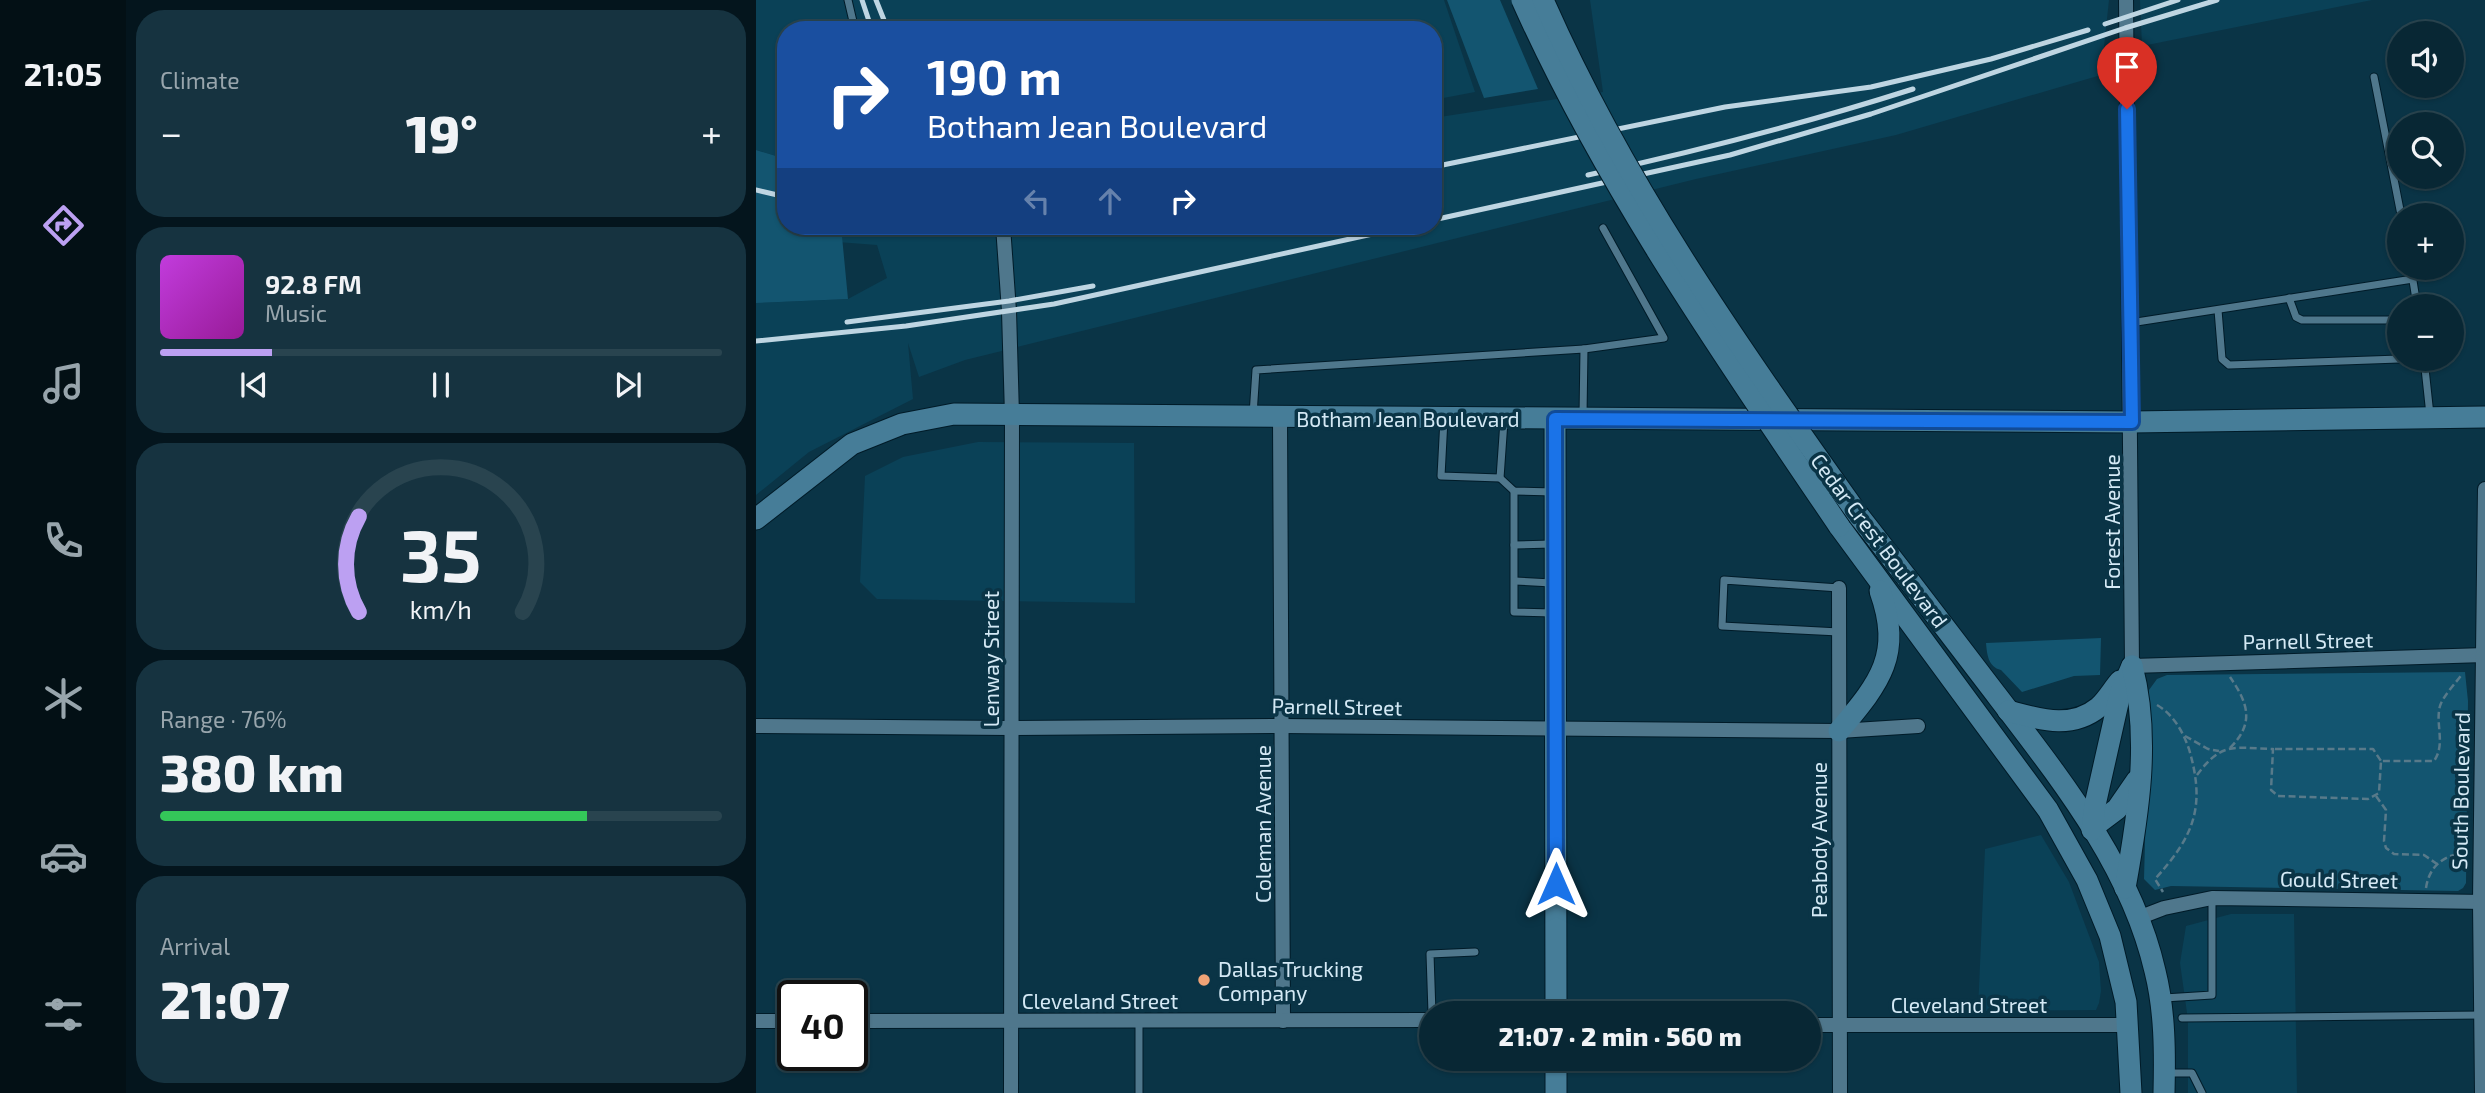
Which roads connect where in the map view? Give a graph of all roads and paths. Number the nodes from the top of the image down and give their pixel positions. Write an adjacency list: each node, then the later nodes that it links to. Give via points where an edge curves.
1 (848, 0): 5 (lane)
2 (1522, 0): 35 (main road, Cedar Crest Boulevard, bridge, via 1574,108 1649,241)
3 (1543, 0): 46 (main road, Cedar Crest Boulevard, bridge, via 1586,92 1656,217 1737,343 1859,516)
4 (2126, 0): 14 (street, Forest Avenue)
5 (853, 21)
6 (2374, 77): 7 (lane)
7 (2399, 203)
8 (1603, 228): 15 (lane, via 1664,338)
9 (1004, 235): 18 (street, Lenway Street)
10 (2406, 280): 11 (lane)
11 (2289, 298): 12 (lane); 13 (lane, via 2296,317 2302,320)
12 (2218, 310): 14 (lane); 16 (lane, via 2222,359 2229,365)
13 (2387, 320)
14 (2130, 323): 27 (street, Forest Avenue)
15 (1584, 349): 19 (lane, via 1255,370); 25 (lane)
16 (2387, 359)
17 (2425, 371): 26 (lane)
18 (1012, 415): 19 (main road, Botham Jean Boulevard); 32 (main road, Botham Jean Boulevard, via 954,414 902,424 852,444); 50 (street, Lenway Street)
19 (1253, 417): 21 (main road, Botham Jean Boulevard)
20 (2485, 417): 26 (main road)
21 (1280, 418): 22 (main road, Botham Jean Boulevard); 48 (street, Coleman Avenue)
22 (1444, 418): 23 (main road, Botham Jean Boulevard); 28 (lane, via 1441,476)
23 (1504, 419): 24 (main road, Botham Jean Boulevard); 28 (lane)
24 (1555, 419): 25 (main road, Botham Jean Boulevard); 31 (main road)
25 (1583, 419): 27 (main road, Botham Jean Boulevard)
26 (2430, 419): 27 (main road, Botham Jean Boulevard)
27 (2132, 422): 42 (street, Forest Avenue)
28 (1500, 478): 30 (lane)
29 (2485, 489): 41 (street, South Boulevard)
30 (1514, 491): 31 (lane); 34 (lane)
31 (1555, 492): 33 (main road)
32 (756, 519)
33 (1555, 544): 34 (lane); 37 (main road)
34 (1514, 545): 36 (lane)
35 (1873, 573): 52 (main road, via 1886,610 1889,648 1872,691); 61 (main road, Cedar Crest Boulevard)
36 (1515, 581): 37 (lane); 39 (lane, via 1514,612)
37 (1555, 583): 39 (main road)
38 (1839, 588): 40 (street, Peabody Avenue); 40 (lane, via 1724,580 1722,626)
39 (1554, 613): 51 (main road)
40 (1839, 632): 52 (street, Peabody Avenue)
41 (2484, 656): 42 (street, Parnell Street); 72 (street, South Boulevard)
42 (2132, 666): 46 (main road, via 2099,707 2082,716 2046,721); 59 (main road, via 2142,732); 62 (main road, via 2120,694)
43 (2462, 674): 57 (path, via 2440,705 2437,758)
44 (2230, 677): 54 (path, via 2247,713 2243,731)
45 (2154, 704): 53 (path, via 2173,718)
46 (2008, 711): 62 (main road, Cedar Crest Boulevard)
47 (756, 726): 50 (street, Parnell Street)
48 (1283, 726): 50 (street, Parnell Street); 51 (street, Parnell Street); 86 (street, Coleman Avenue)
49 (1918, 726): 52 (street, Parnell Street)
50 (1010, 728): 84 (street, Lenway Street)
51 (1555, 730): 52 (street, Parnell Street); 77 (main road)
52 (1839, 731): 88 (street, Peabody Avenue)
53 (2185, 736): 56 (path); 58 (path)
54 (2230, 748): 55 (path); 56 (path)
55 (2273, 749): 57 (path, via 2373,749); 60 (path, via 2271,790 2278,796)
56 (2220, 751): 58 (path)
57 (2381, 761): 60 (path)
58 (2197, 775): 67 (path, via 2193,820 2181,849)
59 (2139, 776): 62 (main road, via 2118,809); 68 (main road)
60 (2376, 796): 64 (path, via 2386,810 2386,848 2394,854 2424,855)
61 (2048, 810): 62 (main road); 65 (main road, Cedar Crest Boulevard)
62 (2094, 827): 65 (main road); 68 (main road, Cedar Crest Boulevard)
63 (2463, 853): 64 (path)
64 (2437, 864): 69 (path)
65 (2079, 865): 89 (main road, Cedar Crest Boulevard, via 2110,936)
66 (2148, 872): 67 (path)
67 (2155, 879): 70 (path)
68 (2125, 888): 73 (main road, Cedar Crest Boulevard)
69 (2426, 890)
70 (2163, 892)
71 (2212, 898): 72 (street, Gould Street); 73 (street, Gould Street); 75 (lane, via 2212,995)
72 (2483, 902): 78 (street, South Boulevard)
73 (2138, 918): 75 (main road, Cedar Crest Boulevard)
74 (1475, 952): 76 (lane, via 1430,954)
75 (2160, 999): 91 (main road, Cedar Crest Boulevard)
76 (1432, 1001)
77 (1556, 1001)
78 (2483, 1015): 79 (lane); 98 (street, South Boulevard)
79 (2182, 1018)
80 (1419, 1020): 86 (street, Cleveland Street)
81 (756, 1021): 82 (street)
82 (777, 1021)
83 (868, 1021): 84 (street, Cleveland Street)
84 (1011, 1021): 85 (street, Cleveland Street); 92 (street, Lenway Street)
85 (1139, 1021): 86 (street, Cleveland Street); 93 (lane)
86 (1283, 1021)
87 (1821, 1025): 88 (street, Cleveland Street)
88 (1840, 1025): 89 (street, Cleveland Street); 95 (street, Peabody Avenue)
89 (2128, 1025): 96 (main road, Cedar Crest Boulevard)
90 (1556, 1071): 94 (main road)
91 (2164, 1083): 97 (lane, via 2192,1073)
92 (1011, 1093)
93 (1139, 1093)
94 (1556, 1093)
95 (1840, 1093)
96 (2132, 1093)
97 (2202, 1093)
98 (2482, 1093)

